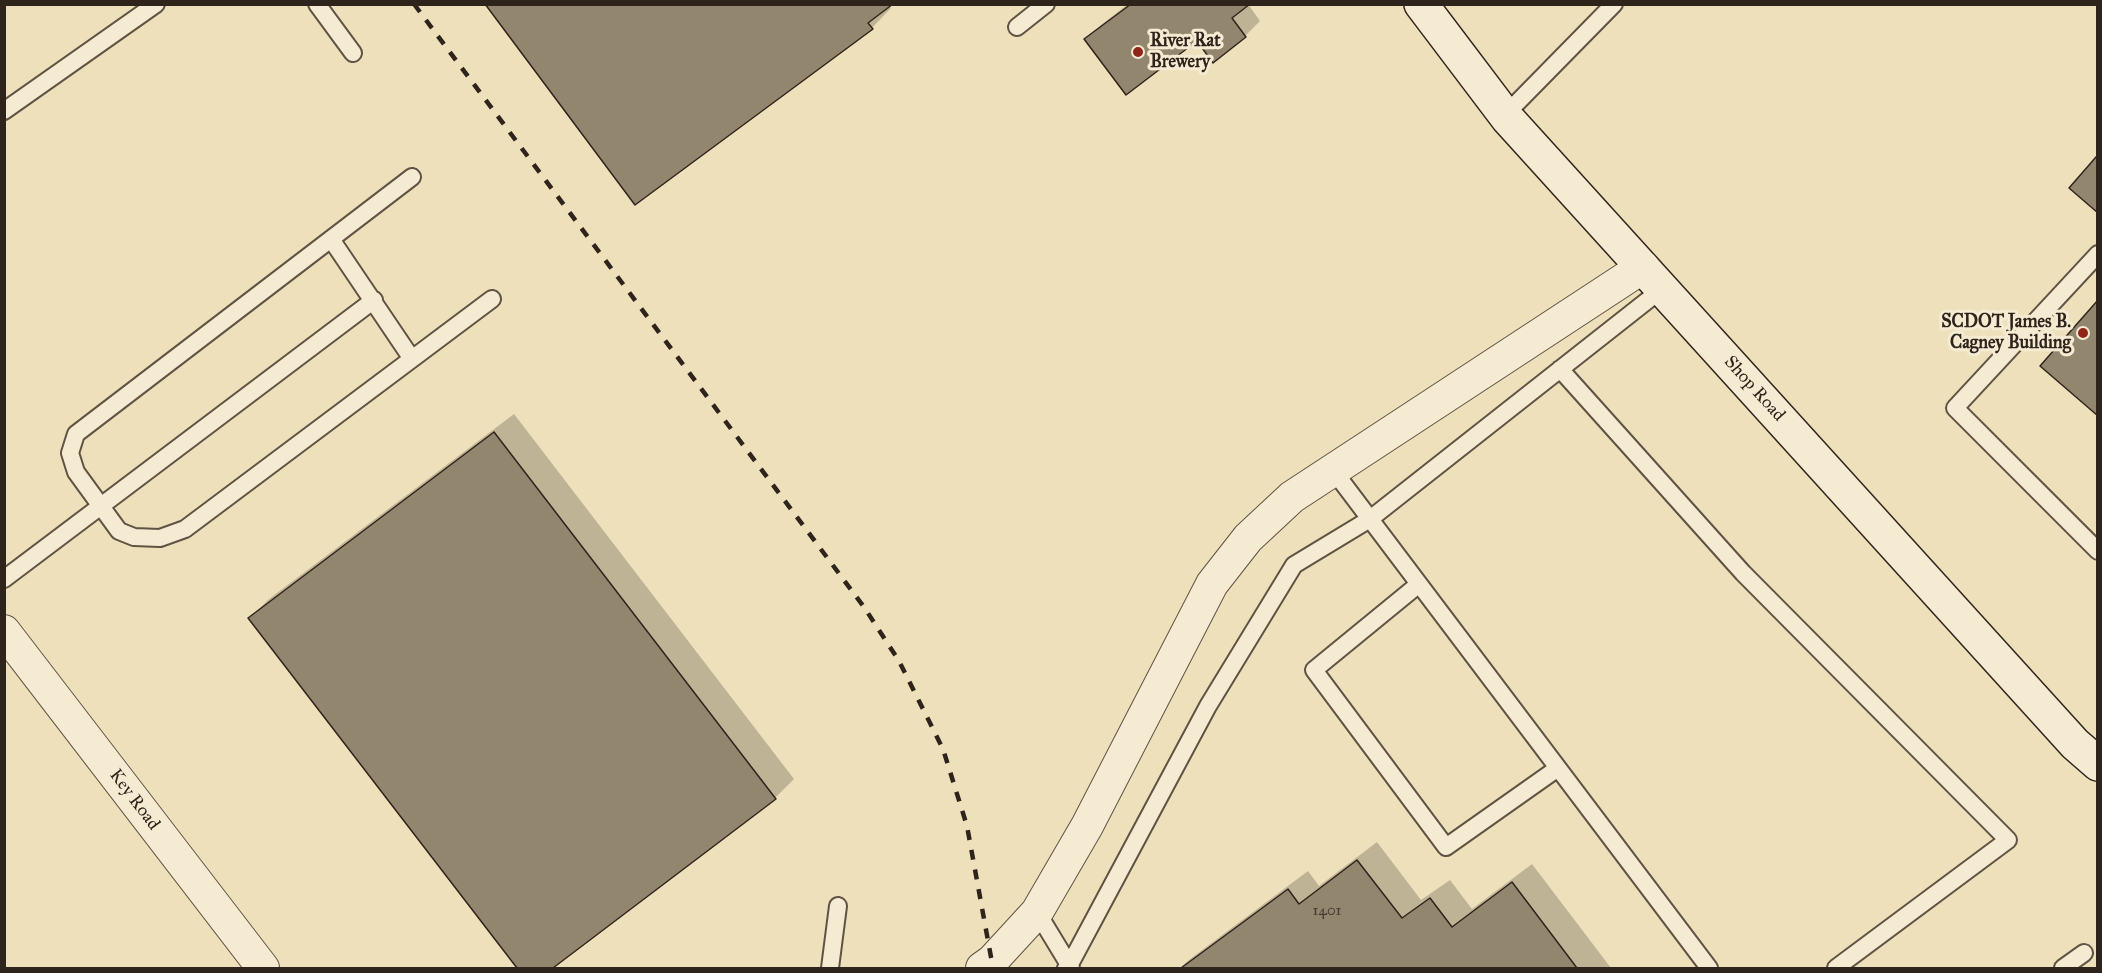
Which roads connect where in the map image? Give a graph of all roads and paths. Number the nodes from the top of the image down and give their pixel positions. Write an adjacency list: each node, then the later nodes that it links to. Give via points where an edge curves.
1 (156, 4): 8 (lane)
2 (317, 4): 7 (lane)
3 (1046, 4): 6 (lane)
4 (1421, 4): 9 (street, Shop Road)
5 (1614, 4): 9 (lane)
6 (1017, 27)
7 (353, 53)
8 (4, 111)
9 (1505, 115): 13 (street, Shop Road)
10 (412, 177): 11 (lane)
11 (331, 239): 15 (lane); 19 (lane, via 76,434 70,453 76,472)
12 (2097, 254): 21 (lane, via 1955,408)
13 (1652, 278): 17 (lane); 18 (street); 25 (street, Shop Road)
14 (492, 299): 16 (lane)
15 (374, 300): 16 (lane); 19 (lane)
16 (412, 358): 19 (lane, via 185,529 160,538 134,537 119,531)
17 (1560, 369): 20 (lane); 35 (lane, via 1743,573 2008,840)
18 (1333, 470): 20 (lane); 28 (street, via 1292,497 1248,538 1212,584 1087,826)
19 (100, 507): 22 (lane)
20 (1370, 519): 23 (lane); 30 (lane, via 1294,565 1208,706)
21 (2097, 551)
22 (4, 579)
23 (1419, 584): 26 (lane); 26 (lane, via 1314,670 1446,847)
24 (4, 631): 31 (street, Key Road)
25 (2097, 764)
26 (1558, 768): 34 (lane)
27 (838, 906): 32 (lane)
28 (1037, 912): 30 (lane); 33 (street)
29 (2084, 953): 36 (lane)
30 (1069, 968)
31 (263, 969)
32 (830, 969)
33 (982, 969)
34 (1709, 969)
35 (1836, 969)
36 (2063, 969)

